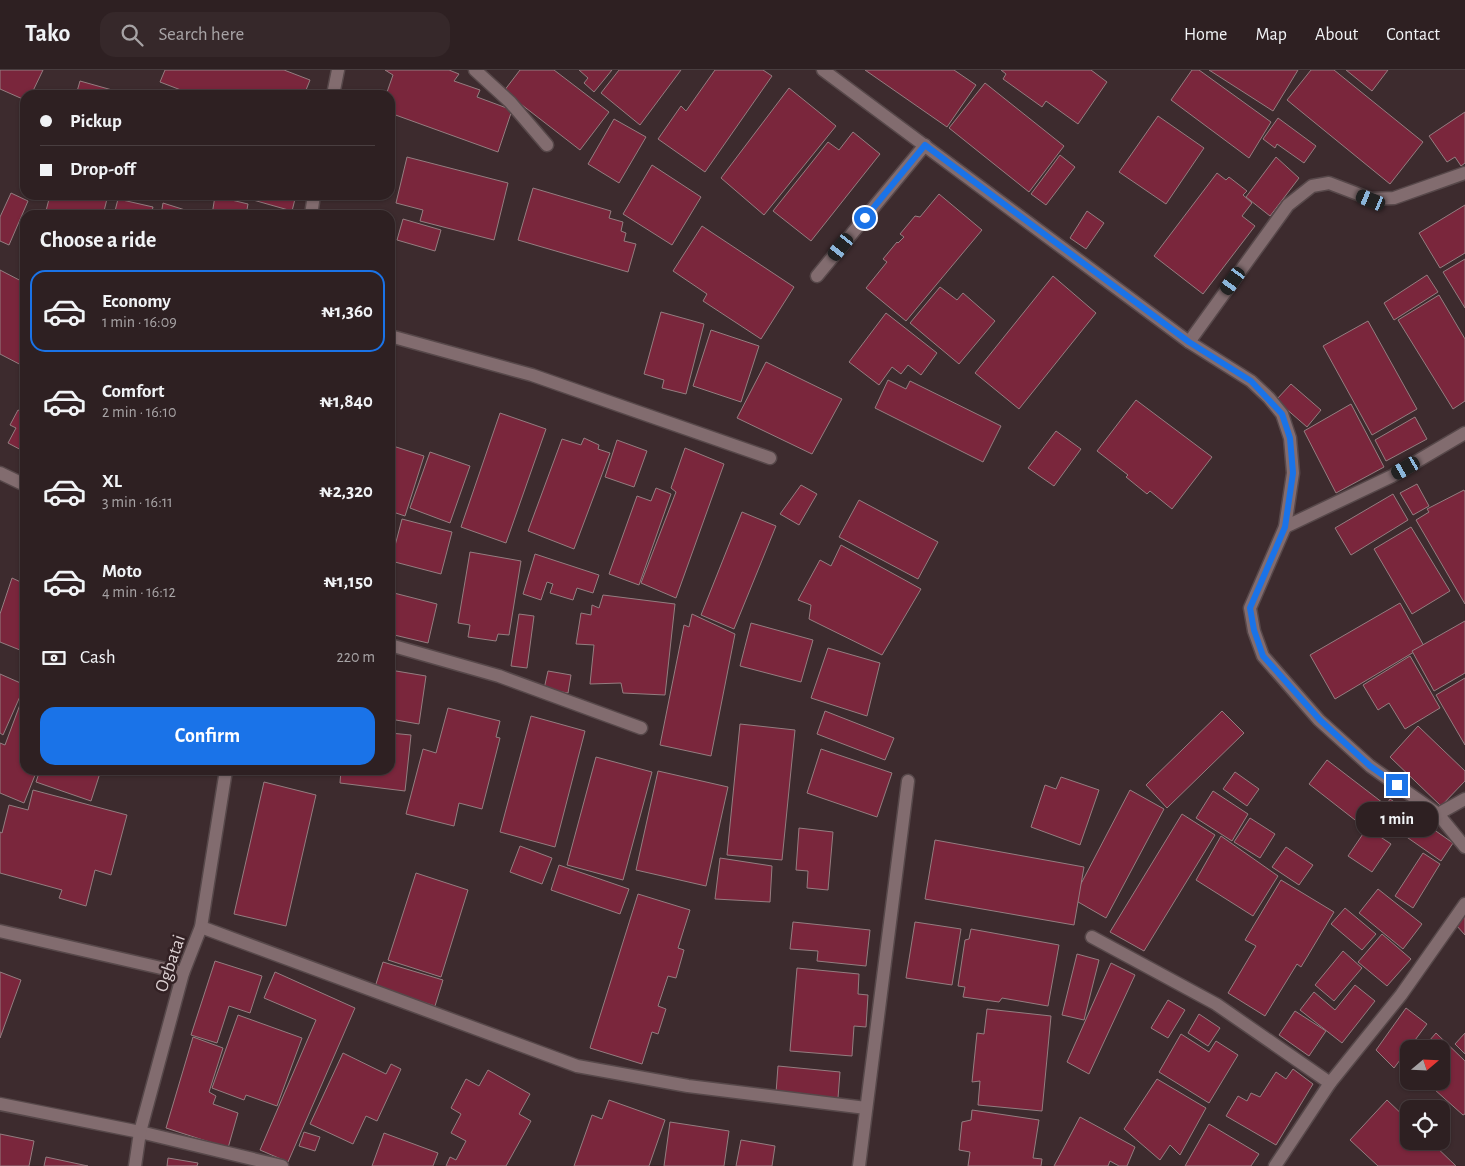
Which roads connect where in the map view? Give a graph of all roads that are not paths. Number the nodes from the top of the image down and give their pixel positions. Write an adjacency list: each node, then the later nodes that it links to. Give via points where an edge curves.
1 (338, 70): 4 (street)
2 (475, 70): 5 (street, via 510,102)
3 (823, 70): 6 (street)
4 (334, 90)
5 (547, 145)
6 (925, 145): 8 (street); 10 (street)
7 (1465, 173): 10 (street, via 1394,198 1371,200 1329,183 1312,186 1288,205)
8 (817, 276)
9 (395, 337): 12 (street, via 532,375)
10 (1189, 342): 15 (street, via 1251,381 1282,414 1290,438 1293,473)
11 (1465, 433): 15 (street, via 1392,476)
12 (770, 458)
13 (0, 473): 14 (street)
14 (20, 483)
15 (1285, 527): 21 (street, via 1250,608 1263,656 1320,720 1370,766)
16 (395, 646): 17 (street, via 499,676)
17 (641, 728)
18 (225, 775): 24 (street, Ogbatai)
19 (908, 781): 30 (street)
20 (1465, 799): 21 (street)
21 (1438, 814): 22 (street)
22 (1465, 847)
23 (1465, 904): 28 (street, via 1401,995)
24 (201, 927): 27 (street, Ogbatai); 30 (street, via 577,1066 688,1086)
25 (0, 931): 27 (street)
26 (1092, 937): 28 (street, via 1216,1004)
27 (183, 973): 31 (street, Ogbatai)
28 (1330, 1083): 35 (street)
29 (0, 1104): 31 (street)
30 (866, 1108): 34 (street)
31 (140, 1132): 32 (street, Ogbatai); 33 (street)
32 (135, 1166)
33 (282, 1166)
34 (859, 1166)
35 (1275, 1166)

